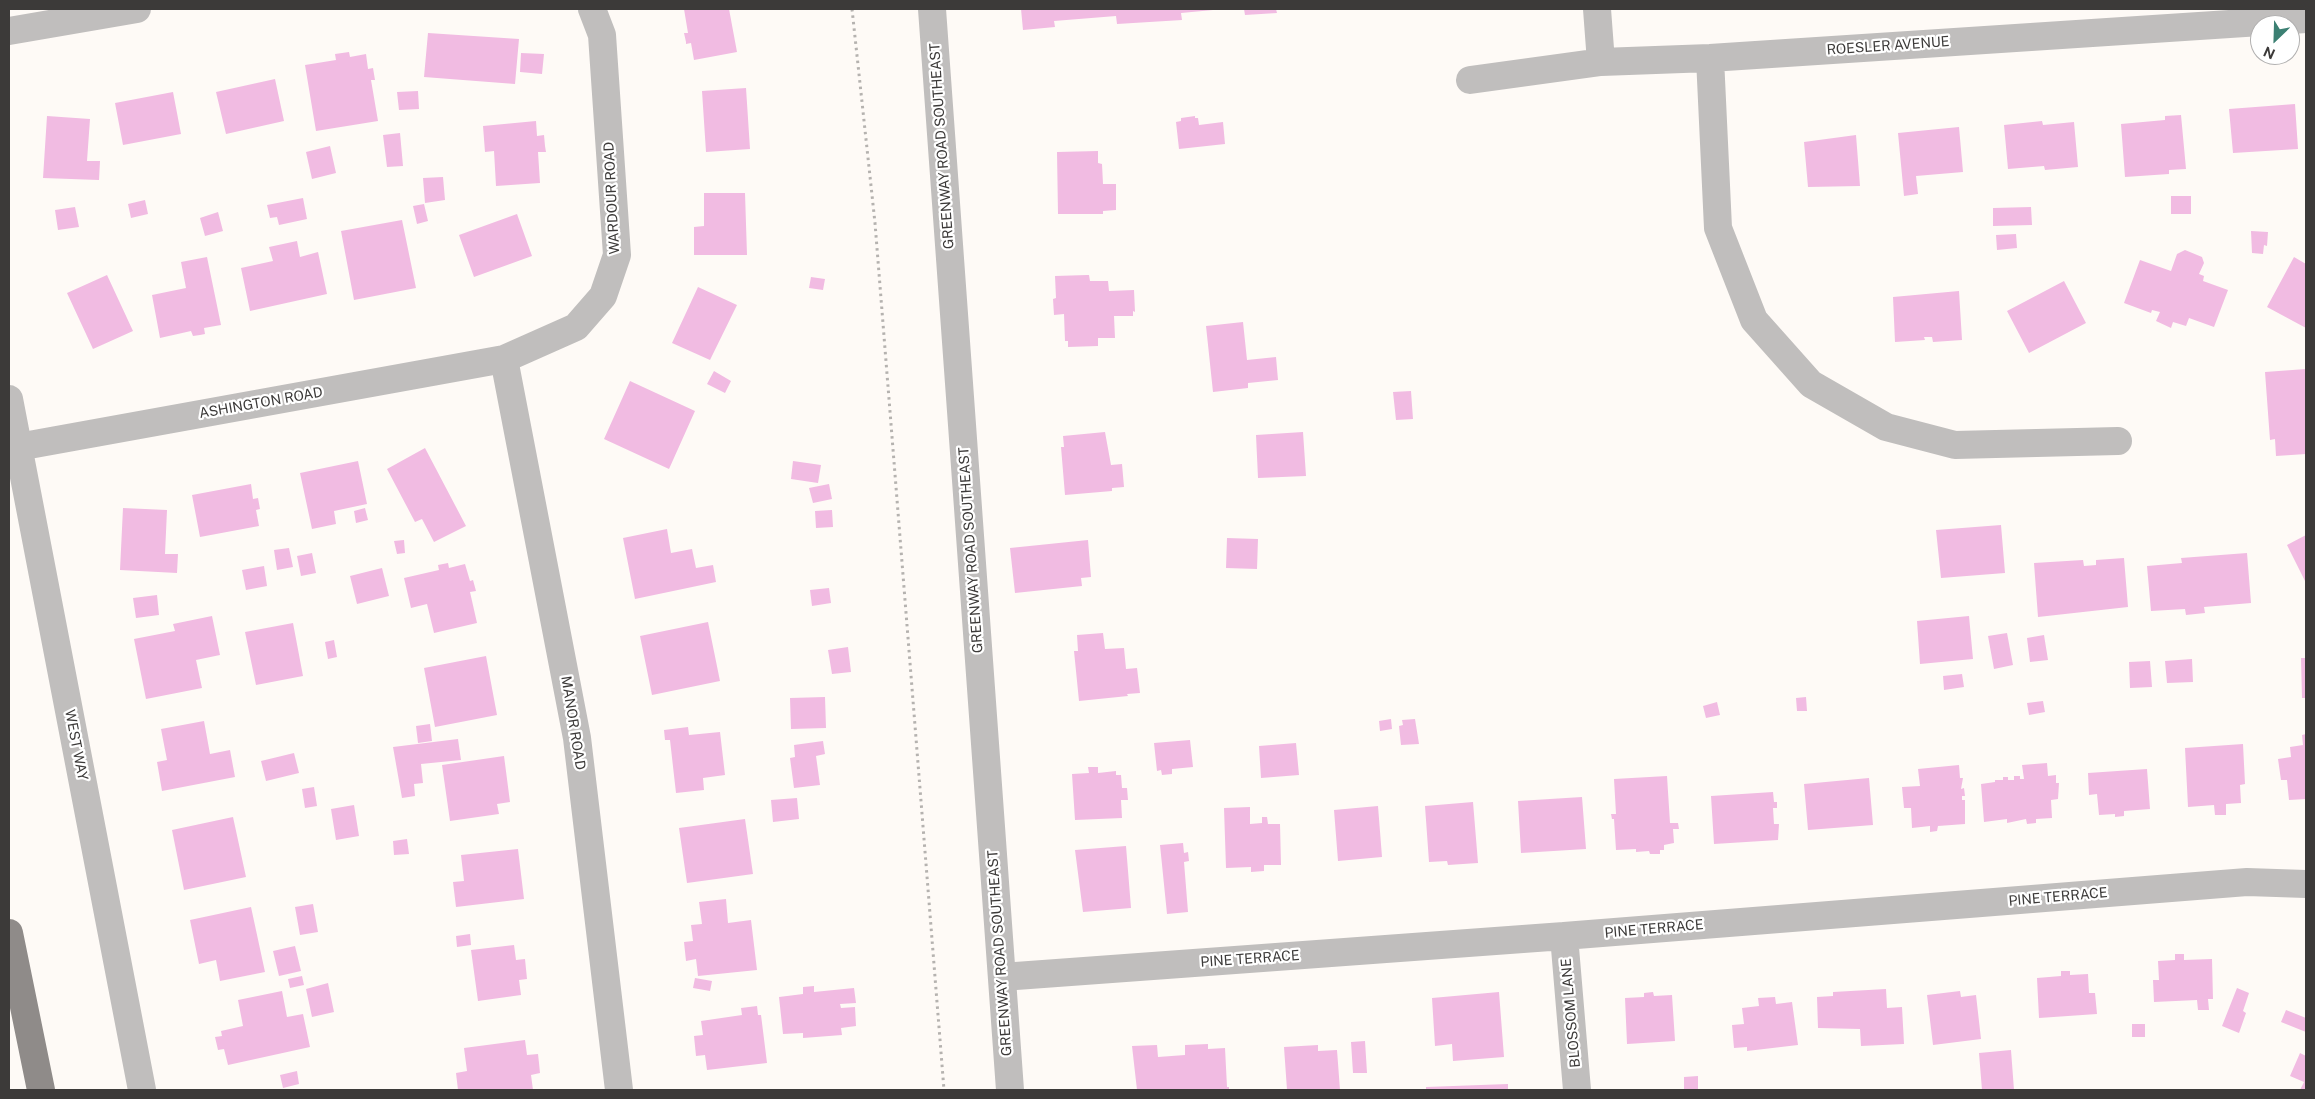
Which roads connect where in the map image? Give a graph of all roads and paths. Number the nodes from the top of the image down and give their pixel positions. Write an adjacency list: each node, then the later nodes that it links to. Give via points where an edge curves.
1 (137, 9): 7 (street)
2 (592, 9): 11 (street, WARDOUR ROAD, via 602,35 617,255 604,296 576,327)
3 (852, 9): 22 (path, via 875,223)
4 (932, 9): 18 (street, GREENWAY ROAD SOUTHEAST)
5 (1597, 9): 9 (street)
6 (2306, 19): 8 (street, ROESLER AVENUE)
7 (9, 30)
8 (1710, 58): 9 (street, ROESLER AVENUE); 13 (street, via 1718,228 1754,320 1811,384 1886,428 1955,445)
9 (1601, 62): 10 (street, ROESLER AVENUE)
10 (1470, 80)
11 (504, 359): 14 (street, ASHINGTON ROAD); 21 (street, MANOR ROAD, via 577,738)
12 (9, 400): 14 (street, WEST WAY)
13 (2118, 441)
14 (18, 447): 20 (street, WEST WAY)
15 (2306, 884): 17 (street, PINE TERRACE, via 2247,882)
16 (9, 933): 19 (main road)
17 (1564, 936): 18 (street, PINE TERRACE); 24 (street, BLOSSOM LANE)
18 (1002, 977): 23 (street, GREENWAY ROAD SOUTHEAST)
19 (41, 1090)
20 (142, 1090)
21 (619, 1090)
22 (944, 1090)
23 (1010, 1090)
24 (1577, 1090)

